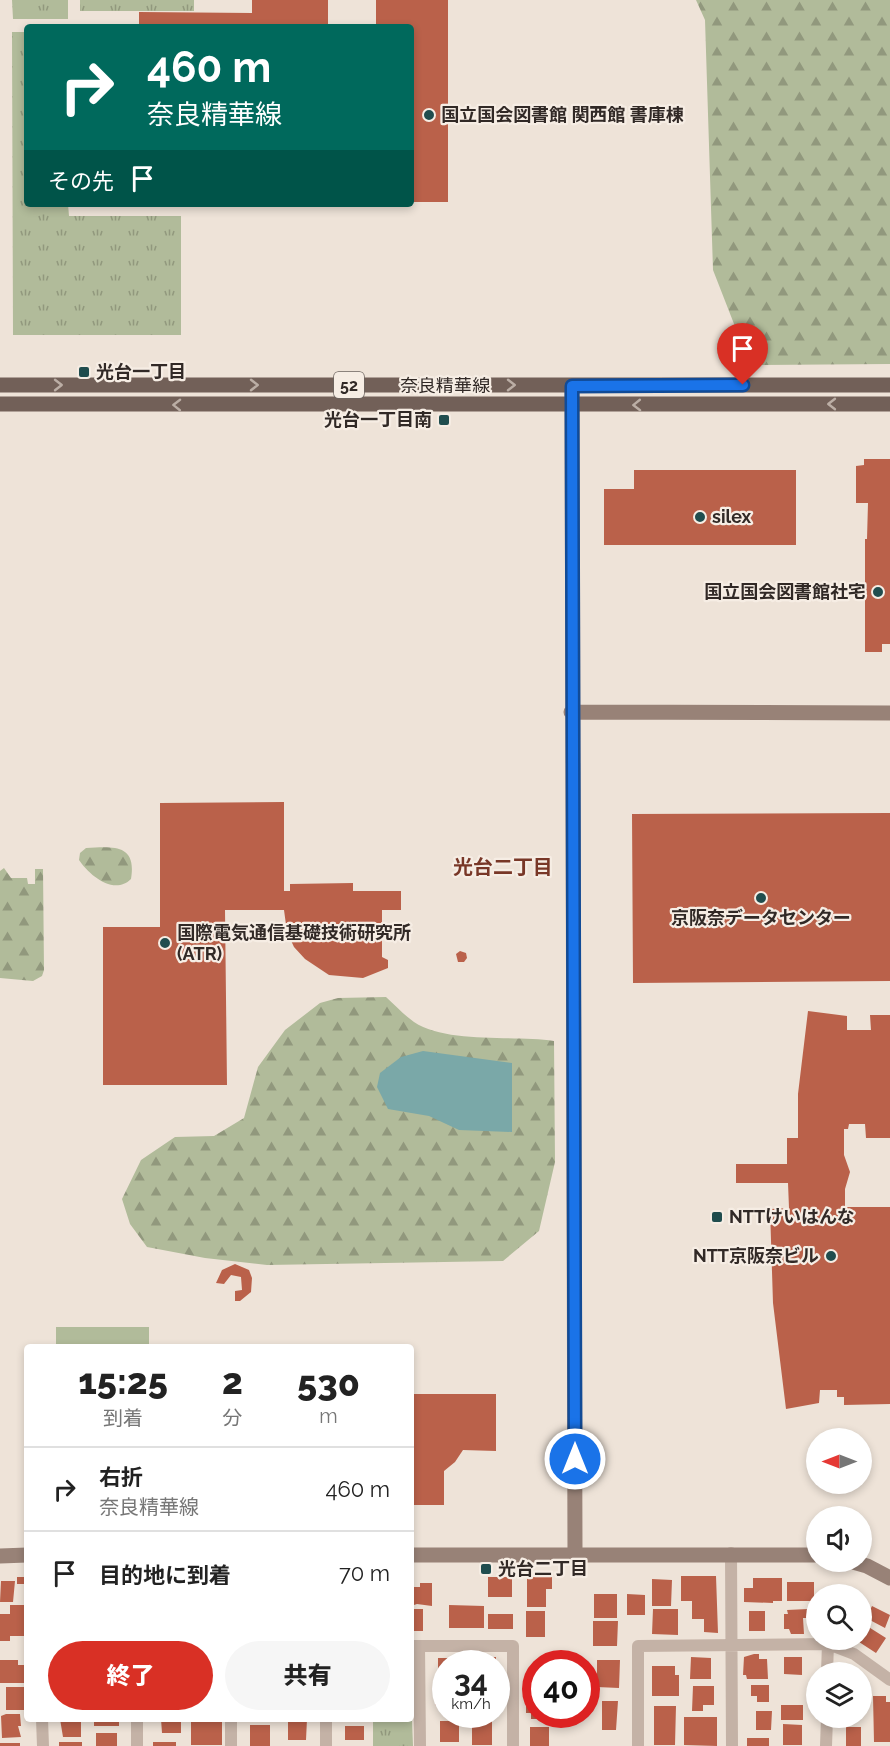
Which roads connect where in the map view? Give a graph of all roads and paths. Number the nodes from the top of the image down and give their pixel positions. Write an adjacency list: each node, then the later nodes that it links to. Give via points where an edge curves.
1 (0, 385): 3 (main road, 奈良精華線 / 52, one-way to 3)
2 (890, 385): 3 (main road, 奈良精華線 / 52)
3 (572, 386): 6 (street)
4 (0, 404): 6 (main road, 奈良精華線 / 52, one-way to 4)
5 (890, 404): 6 (main road, 奈良精華線 / 52, one-way to 6)
6 (572, 406): 7 (street)
7 (572, 712): 8 (street); 11 (street)
8 (890, 713)
9 (731, 1553): 11 (street); 12 (street); 17 (street)
10 (414, 1555): 11 (street)
11 (575, 1555)
12 (806, 1555)
13 (0, 1556): 14 (street)
14 (24, 1556)
15 (872, 1569): 16 (street)
16 (890, 1578)
17 (732, 1643): 18 (street); 33 (street, via 638,1646); 34 (street)
18 (806, 1644)
19 (415, 1646): 31 (street); 32 (street, via 513,1646)
20 (844, 1650): 21 (street)
21 (890, 1680)
22 (42, 1722): 27 (street)
23 (137, 1722): 28 (street)
24 (231, 1722): 29 (street)
25 (326, 1722): 30 (street)
26 (827, 1728): 35 (street)
27 (43, 1746)
28 (137, 1746)
29 (231, 1746)
30 (326, 1746)
31 (420, 1746)
32 (513, 1746)
33 (638, 1746)
34 (732, 1746)
35 (826, 1746)

